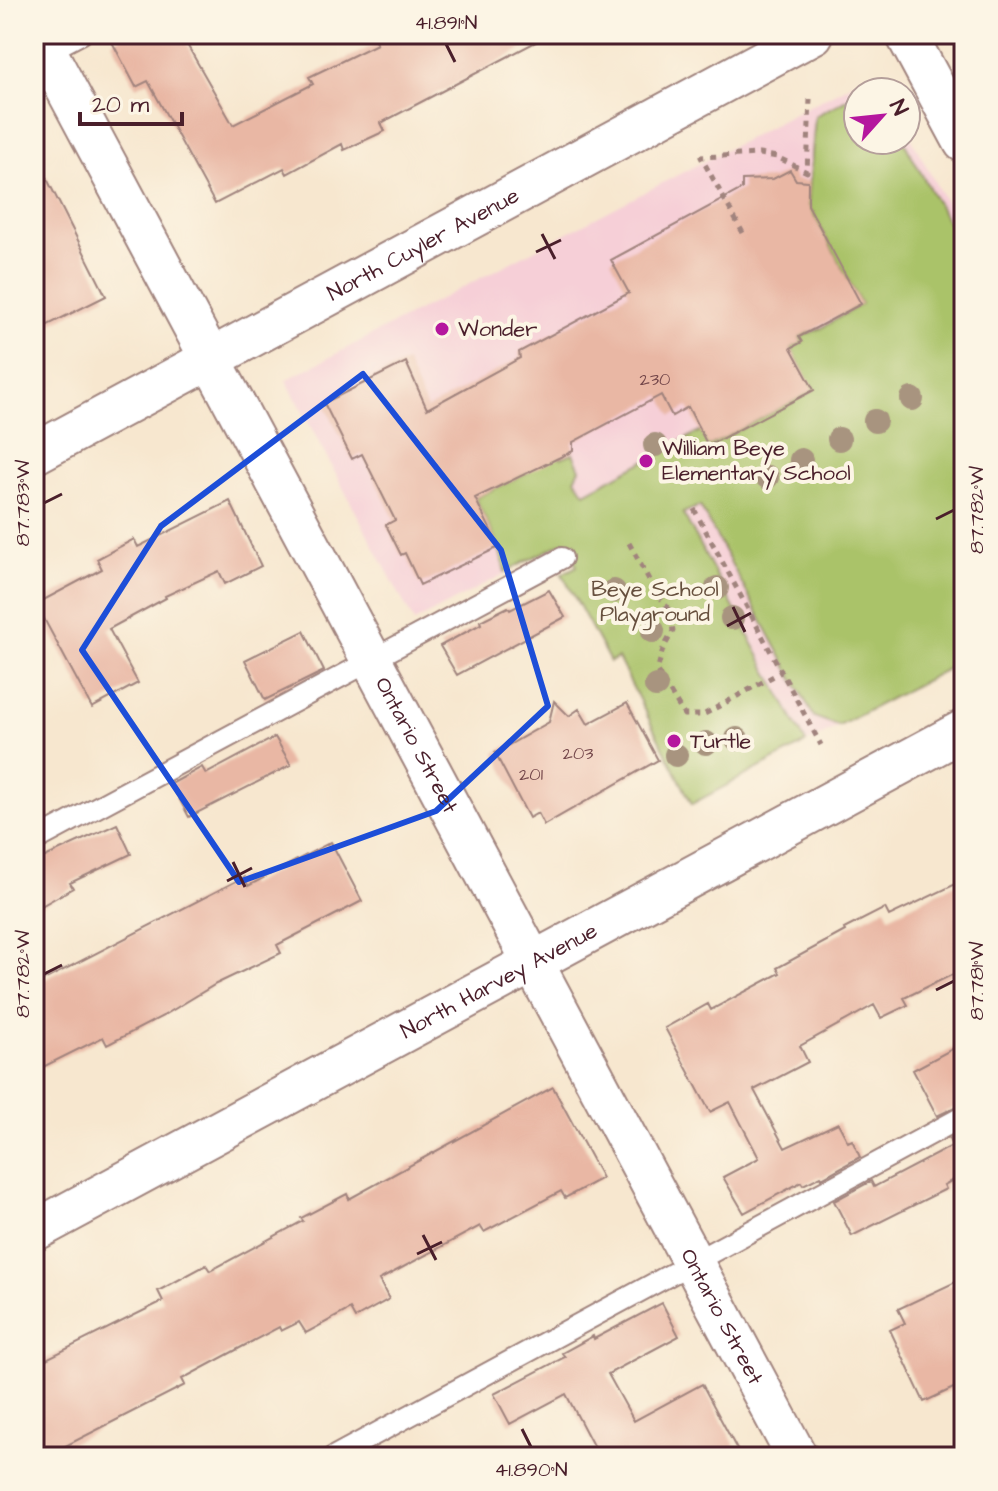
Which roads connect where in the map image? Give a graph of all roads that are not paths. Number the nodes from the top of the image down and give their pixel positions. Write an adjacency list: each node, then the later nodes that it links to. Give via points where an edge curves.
1 (81, 34): 4 (lane)
2 (813, 34): 6 (street, North Cuyler Avenue)
3 (906, 34): 5 (street)
4 (39, 49): 6 (street, Ontario Street)
5 (964, 142)
6 (211, 359): 7 (street, North Cuyler Avenue); 9 (street, Ontario Street)
7 (34, 454)
8 (562, 558): 9 (lane)
9 (371, 659): 11 (lane); 12 (street, Ontario Street)
10 (964, 730): 12 (street, North Harvey Avenue)
11 (34, 841)
12 (533, 963): 14 (street, North Harvey Avenue); 15 (street, Ontario Street)
13 (964, 1116): 15 (lane)
14 (34, 1231)
15 (693, 1262): 16 (lane); 17 (street, Ontario Street)
16 (333, 1457)
17 (797, 1457)

